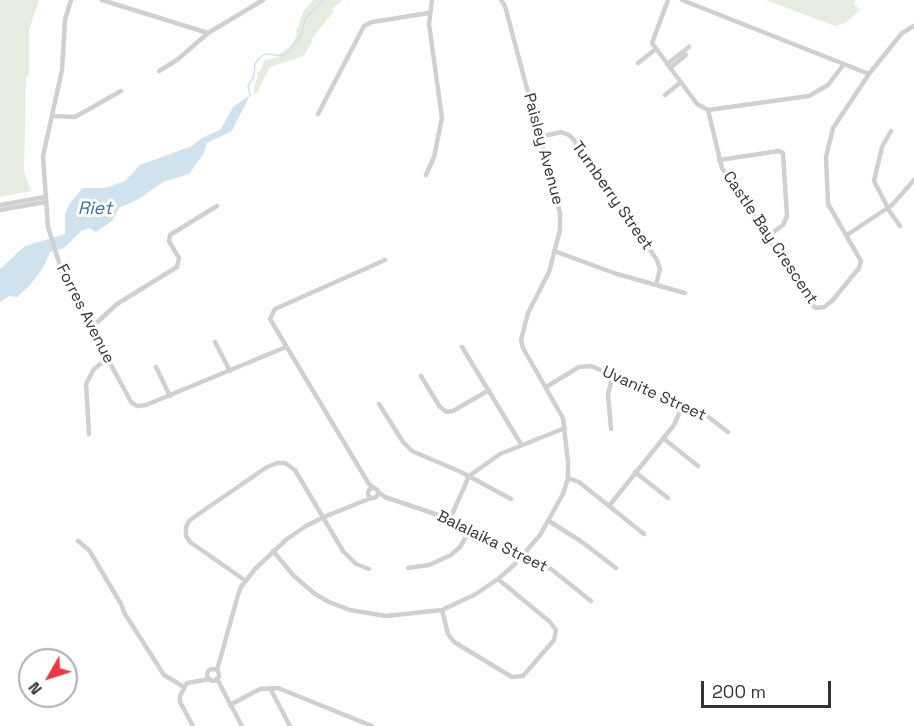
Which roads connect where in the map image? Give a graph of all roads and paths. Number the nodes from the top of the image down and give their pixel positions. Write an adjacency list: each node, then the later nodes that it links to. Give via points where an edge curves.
1 (71, 0): 24 (street, Forres Avenue, via 65,20 62,70)
2 (102, 0): 10 (street)
3 (263, 0): 10 (street)
4 (432, 0): 8 (street)
5 (501, 0): 26 (street, Paisley Avenue)
6 (668, 0): 12 (street, via 652,40)
7 (682, 0): 15 (street)
8 (429, 13): 23 (street, via 364,26); 28 (street, via 442,118)
9 (914, 26): 18 (street, Castle Bay Crescent, via 902,33)
10 (208, 33): 17 (street)
11 (689, 47): 16 (street)
12 (656, 49): 14 (street); 16 (street)
13 (686, 56): 16 (street)
14 (638, 63)
15 (844, 64): 18 (street); 22 (street, via 828,85 809,96)
16 (669, 66): 19 (street)
17 (159, 71)
18 (869, 74): 36 (street, Castle Bay Crescent, via 835,124 826,153 828,204)
19 (681, 82): 21 (street); 22 (street, via 698,105)
20 (121, 91): 24 (street, via 75,117)
21 (664, 95)
22 (708, 110): 27 (street, Castle Bay Crescent)
23 (318, 114)
24 (51, 116): 30 (street, Forres Avenue, via 43,156)
25 (891, 130): 33 (street, via 874,179)
26 (540, 137): 38 (street, Paisley Avenue, via 560,213); 40 (street, Turnberry Street, via 561,132 574,140 657,260 660,269)
27 (720, 160): 37 (street, Castle Bay Crescent); 37 (street, via 779,151 783,154 787,216 783,225)
28 (426, 175)
29 (914, 180): 33 (street)
30 (45, 199): 31 (street); 34 (street); 42 (street, Forres Avenue, via 63,275)
31 (0, 205)
32 (217, 206): 42 (street, via 170,235 169,241 179,258 177,267 113,307)
33 (888, 208): 35 (street); 36 (street)
34 (0, 210)
35 (900, 226)
36 (847, 235): 37 (street, Castle Bay Crescent, via 861,265 830,303 819,308 812,305)
37 (767, 237)
38 (554, 251): 40 (street); 51 (street, Paisley Avenue, via 521,336 523,348)
39 (385, 260): 44 (street, via 275,309 270,320)
40 (656, 285): 41 (street)
41 (685, 294)
42 (91, 328): 46 (street, Forres Avenue)
43 (215, 342): 48 (street)
44 (286, 347): 48 (street); 66 (street)
45 (462, 347): 52 (street)
46 (108, 358): 53 (street, Forres Avenue, via 131,402 140,406); 59 (street, via 94,369 86,384)
47 (156, 367): 53 (street)
48 (230, 371): 53 (street)
49 (613, 375): 51 (street, Uvanite Street, via 584,366); 55 (street, Uvanite Street); 57 (street, via 608,394)
50 (421, 376): 52 (street, via 447,412)
51 (546, 387): 56 (street, Paisley Avenue, via 562,414)
52 (489, 390): 61 (street)
53 (170, 396)
54 (379, 404): 64 (street, via 409,448)
55 (683, 405): 58 (street, Uvanite Street, via 708,416); 60 (street)
56 (565, 428): 61 (street); 65 (street, Paisley Avenue)
57 (610, 429)
58 (728, 432)
59 (89, 434)
60 (663, 438): 62 (street); 63 (street)
61 (521, 444): 64 (street)
62 (698, 466)
63 (635, 472): 70 (street); 72 (street)
64 (469, 476): 71 (street); 74 (street)
65 (567, 478): 72 (street, via 576,480); 75 (street, Paisley Avenue)
66 (369, 484): 67 (street, Balalaika Street); 68 (street)
67 (376, 490): 68 (street); 68 (street); 69 (street, Balalaika Street)
68 (370, 496): 69 (street, Balalaika Street); 73 (street, Balalaika Street)
69 (385, 497): 74 (street, Balalaika Street)
70 (668, 498)
71 (511, 499)
72 (609, 506): 77 (street)
73 (324, 517): 79 (street, Balalaika Street); 83 (street, via 345,554); 85 (street, via 298,474 281,463 269,466 190,520 186,527 190,542)
74 (450, 519): 76 (street, Balalaika Street)
75 (549, 521): 80 (street, Paisley Avenue); 82 (street)
76 (470, 530): 80 (street, Balalaika Street); 81 (street, via 451,555 429,565)
77 (644, 534)
78 (78, 541): 90 (street, via 89,550 164,675)
79 (273, 551): 85 (street, Balalaika Street); 87 (street, Paisley Avenue, via 315,594 350,610 386,616)
80 (522, 557): 84 (street, Paisley Avenue); 86 (street, Balalaika Street, via 555,572)
81 (408, 568)
82 (616, 568)
83 (369, 569)
84 (498, 579): 87 (street, Paisley Avenue); 87 (street, via 556,630 551,645 519,681 454,642)
85 (246, 581): 88 (street, Balalaika Street)
86 (591, 601)
87 (442, 610)
88 (214, 670): 89 (street, Balalaika Street); 89 (street, via 219,675)
89 (212, 678): 90 (street, via 189,682); 92 (street)
90 (184, 687): 94 (street, via 180,700)
91 (270, 688): 92 (street); 93 (street, via 282,689); 96 (street)
92 (230, 705): 95 (street)
93 (355, 719): 97 (street); 98 (street)
94 (194, 726)
95 (242, 726)
96 (290, 726)
97 (351, 726)
98 (372, 726)

